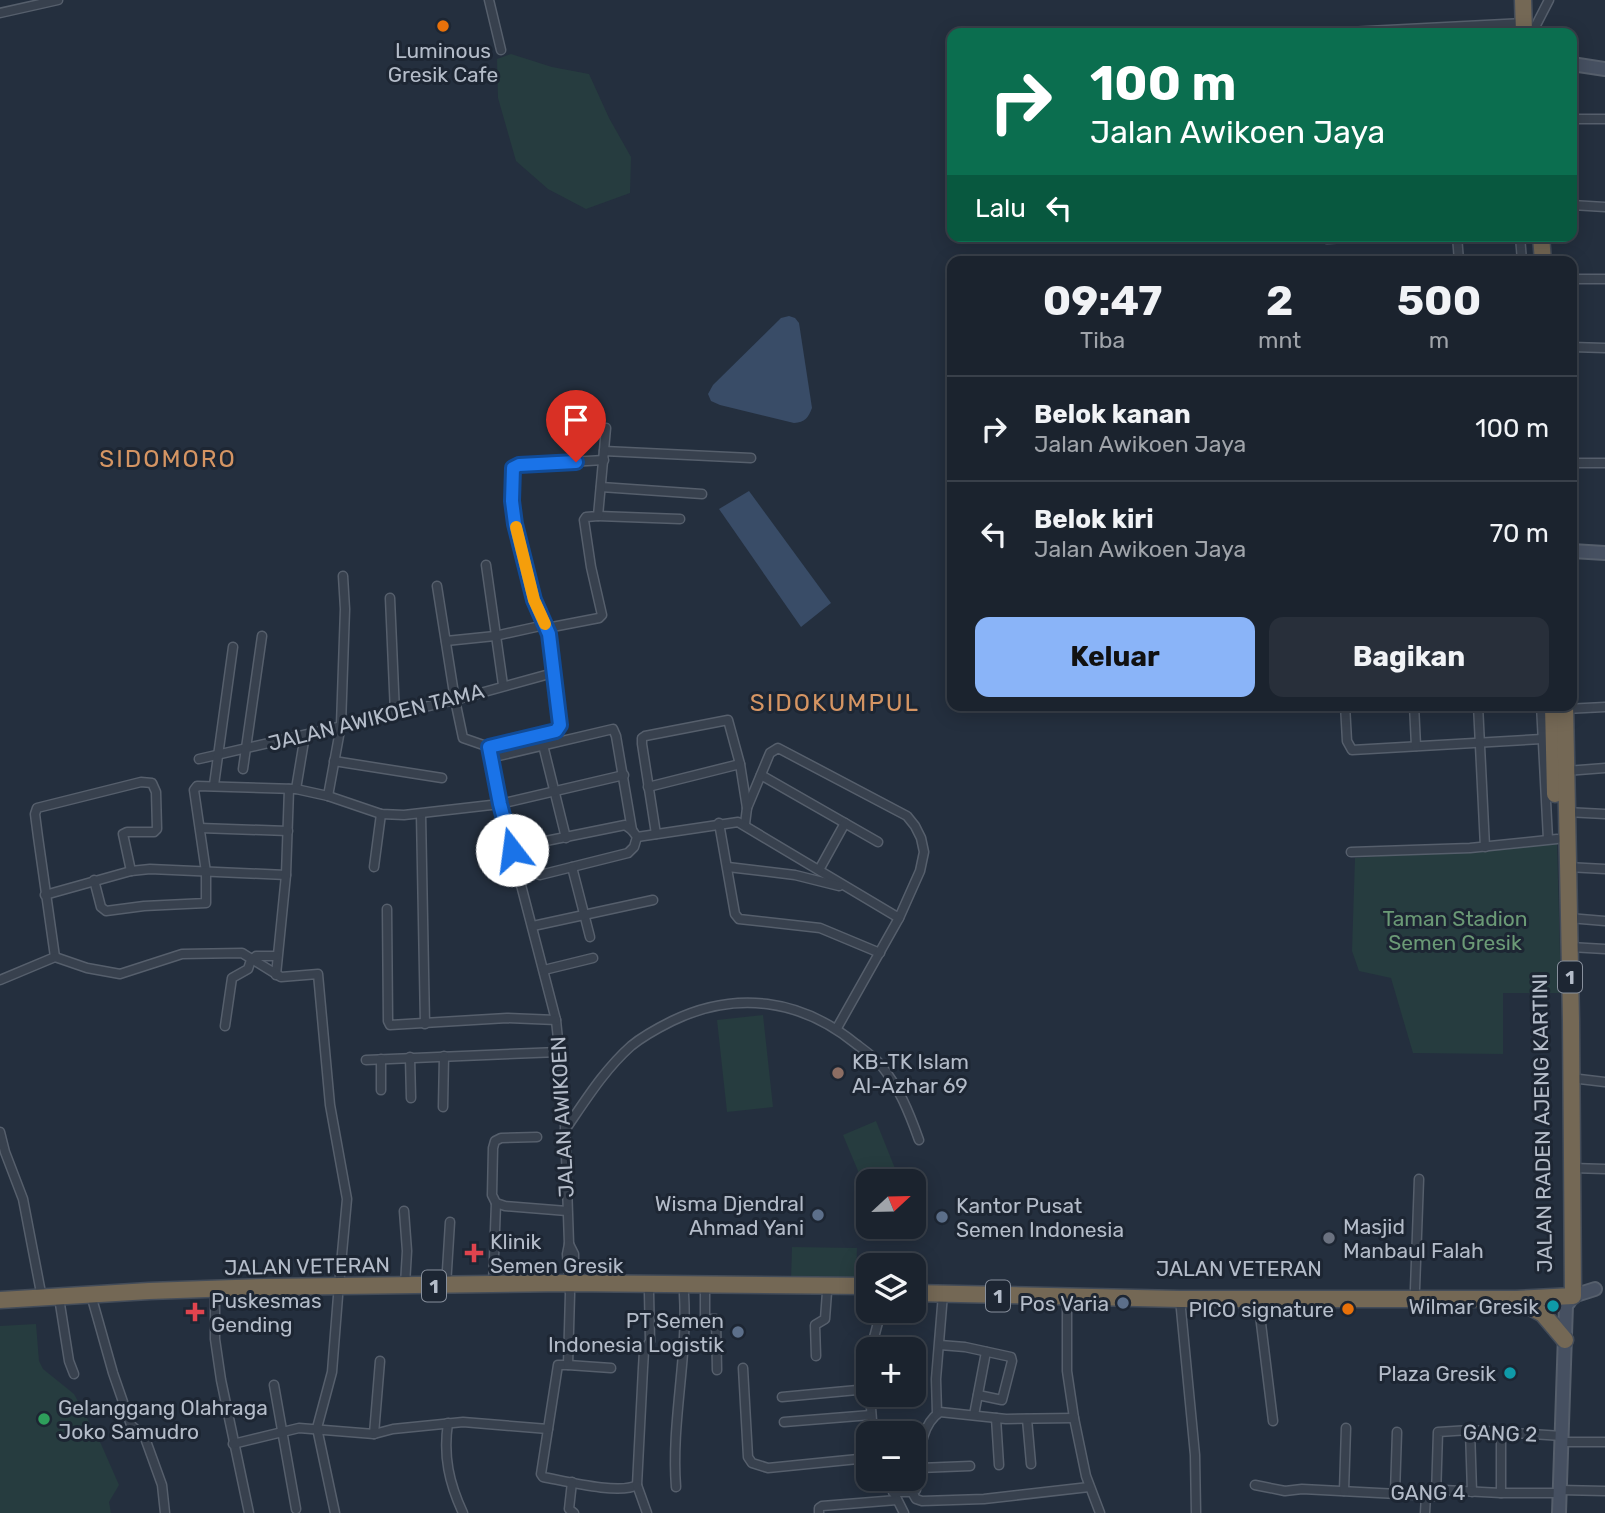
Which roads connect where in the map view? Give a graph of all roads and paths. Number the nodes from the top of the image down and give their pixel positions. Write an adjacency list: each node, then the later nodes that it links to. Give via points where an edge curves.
1 (58, 0): 6 (street)
2 (489, 0): 10 (street)
3 (1522, 0): 7 (highway)
4 (1530, 0): 8 (highway)
5 (1549, 0): 9 (street)
6 (0, 13)
7 (1522, 28)
8 (1523, 28)
9 (1524, 28)
10 (501, 50)
11 (1577, 65): 12 (main road)
12 (1605, 69)
13 (1577, 119): 14 (street)
14 (1605, 120)
15 (1577, 205): 16 (street)
16 (1605, 208)
17 (1577, 279): 18 (street)
18 (1605, 279)
19 (1577, 346): 20 (street)
20 (1605, 348)
21 (606, 428): 22 (street)
22 (604, 456): 23 (street); 26 (street); 36 (street, via 513,468 515,524 534,600)
23 (751, 458)
24 (1577, 463): 25 (street)
25 (1605, 463)
26 (601, 487): 27 (street); 28 (street)
27 (702, 495)
28 (598, 516): 29 (street); 36 (street, via 584,520 602,616)
29 (680, 519)
30 (1577, 551): 31 (main road)
31 (1605, 553)
32 (486, 565): 38 (street)
33 (343, 576): 53 (street)
34 (437, 586): 39 (street)
35 (390, 598): 52 (street)
36 (546, 627): 38 (street); 41 (street)
37 (262, 636): 60 (street)
38 (495, 636): 39 (street); 42 (street)
39 (446, 641): 43 (street)
40 (233, 647): 61 (street)
41 (553, 673): 42 (street, JALAN AWIKOEN TAMA); 59 (street, via 557,730)
42 (503, 685): 43 (street, JALAN AWIKOEN TAMA)
43 (455, 700): 52 (street, JALAN AWIKOEN TAMA); 59 (street, via 463,738)
44 (1577, 706): 45 (street)
45 (1605, 707)
46 (1345, 711): 58 (street, via 1352,750)
47 (1414, 711): 58 (street)
48 (1478, 711): 56 (street)
49 (1541, 711): 55 (street)
50 (1561, 711): 68 (highway, JALAN RADEN AJENG KARTINI / 1)
51 (1561, 711): 91 (highway, JALAN RADEN AJENG KARTINI / 1)
52 (395, 713): 53 (street, JALAN AWIKOEN TAMA)
53 (341, 725): 54 (street, JALAN AWIKOEN TAMA); 64 (street)
54 (305, 735): 60 (street, JALAN AWIKOEN TAMA); 74 (street)
55 (1542, 739): 56 (street); 91 (street)
56 (1480, 742): 58 (street); 93 (street)
57 (543, 745): 62 (street); 69 (street, via 611,729 616,733); 75 (street)
58 (1416, 746)
59 (489, 747): 62 (street, JALAN AWIKOEN)
60 (246, 749): 61 (street, JALAN AWIKOEN TAMA); 67 (street)
61 (218, 755): 63 (street, JALAN AWIKOEN TAMA); 72 (street)
62 (490, 758): 77 (street, JALAN AWIKOEN)
63 (199, 759)
64 (334, 761): 71 (street); 76 (street)
65 (740, 764): 73 (street); 73 (street, via 728,720 645,736); 78 (street)
66 (1605, 768): 68 (street)
67 (243, 769)
68 (1566, 771): 79 (highway, JALAN RADEN AJENG KARTINI / 1)
69 (624, 775): 75 (street); 88 (street)
70 (761, 775): 78 (street); 84 (street); 111 (street, via 770,753 782,748 907,816 925,852)
71 (442, 778)
72 (214, 785): 74 (street); 86 (street, via 195,787)
73 (648, 787): 89 (street)
74 (292, 789): 76 (street); 87 (street)
75 (555, 792): 77 (street); 90 (street)
76 (328, 796): 80 (street)
77 (500, 804): 81 (street); 95 (street, JALAN AWIKOEN)
78 (747, 808): 85 (street)
79 (1566, 812): 82 (street); 99 (highway, JALAN RADEN AJENG KARTINI / 1)
80 (381, 814): 81 (street); 96 (street)
81 (421, 814): 127 (street)
82 (1605, 814)
83 (719, 823): 85 (street); 89 (street); 98 (street)
84 (845, 823): 92 (street); 101 (street)
85 (745, 824): 101 (street)
86 (200, 828): 87 (street); 103 (street)
87 (288, 831): 104 (street)
88 (635, 834): 89 (street); 90 (street, via 625,825); 97 (street, via 634,847 628,853)
89 (656, 834)
90 (566, 838): 95 (street, via 531,844)
91 (1552, 839): 93 (street); 169 (highway, JALAN RADEN AJENG KARTINI / 1, via 1563,1026)
92 (878, 842)
93 (1485, 847): 94 (street)
94 (1352, 852)
95 (522, 865): 97 (street, via 537,875); 114 (street, JALAN AWIKOEN)
96 (374, 867)
97 (572, 867): 110 (street)
98 (728, 867): 106 (street); 118 (street, via 739,919 820,928)
99 (1567, 867): 100 (street); 112 (highway, JALAN RADEN AJENG KARTINI / 1)
100 (1605, 869)
101 (819, 870): 106 (street)
102 (131, 871): 103 (street); 105 (street); 107 (street, via 123,834 157,829 156,792 149,782 37,808)
103 (206, 872): 104 (street); 105 (street, via 203,904 106,911 101,908)
104 (286, 875): 119 (street)
105 (94, 880): 107 (street)
106 (846, 887): 111 (street)
107 (45, 895): 120 (street)
108 (653, 900): 110 (street)
109 (387, 909): 127 (street, via 389,1022)
110 (584, 915): 114 (street); 115 (street)
111 (899, 918): 118 (street)
112 (1569, 918): 113 (street); 116 (highway, JALAN RADEN AJENG KARTINI / 1)
113 (1605, 921)
114 (533, 926): 123 (street, JALAN AWIKOEN)
115 (590, 937)
116 (1570, 947): 117 (street); 135 (highway, JALAN RADEN AJENG KARTINI / 1)
117 (1605, 949)
118 (880, 953): 129 (street)
119 (277, 956): 122 (street, via 260,954); 124 (street)
120 (55, 957): 122 (street, via 120,974 182,954 242,953); 125 (street)
121 (593, 958): 123 (street)
122 (251, 960): 124 (street); 128 (street, via 248,969 232,978)
123 (544, 970): 126 (street, JALAN AWIKOEN)
124 (276, 975): 159 (street, via 317,974 320,978 330,1105 347,1199)
125 (0, 980)
126 (556, 1020): 127 (street); 130 (street, JALAN AWIKOEN)
127 (425, 1024)
128 (225, 1026)
129 (837, 1028): 140 (street, via 780,1005 760,1002 715,1004 691,1012 632,1046 600,1079); 143 (street, via 879,1063 902,1096)
130 (559, 1052): 131 (street); 140 (street, JALAN AWIKOEN)
131 (444, 1056): 132 (street); 139 (street)
132 (410, 1057): 133 (street); 138 (street)
133 (381, 1059): 134 (street); 137 (street)
134 (366, 1060)
135 (1571, 1077): 136 (street); 144 (highway, JALAN RADEN AJENG KARTINI / 1)
136 (1605, 1082)
137 (381, 1090)
138 (411, 1098)
139 (443, 1107)
140 (565, 1130): 149 (street, JALAN AWIKOEN)
141 (0, 1132): 171 (street, via 23,1199)
142 (537, 1137): 147 (street, via 495,1141 492,1195)
143 (919, 1140)
144 (1572, 1167): 145 (street); 169 (highway, JALAN RADEN AJENG KARTINI / 1)
145 (1605, 1169)
146 (1419, 1179): 157 (street)
147 (496, 1203): 149 (street); 152 (street)
148 (404, 1210): 151 (street)
149 (567, 1210): 156 (street, JALAN AWIKOEN)
150 (450, 1222): 153 (street)
151 (405, 1285): 153 (highway, JALAN VETERAN / 1); 159 (highway, JALAN VETERAN / 1)
152 (493, 1285): 153 (highway, JALAN VETERAN / 1); 156 (highway, JALAN VETERAN / 1)
153 (446, 1286)
154 (856, 1286): 156 (highway, JALAN VETERAN / 1)
155 (926, 1287): 164 (highway, JALAN VETERAN / 1)
156 (572, 1288): 159 (highway, JALAN VETERAN / 1); 161 (highway, JALAN VETERAN / 1); 184 (street, JALAN AWIKOEN)
157 (1415, 1289): 165 (highway, JALAN VETERAN / 1); 169 (highway, JALAN VETERAN / 1)
158 (1600, 1289): 169 (main road)
159 (338, 1291): 170 (highway, JALAN VETERAN / 1); 171 (highway, JALAN VETERAN / 1, via 149,1291); 204 (street, via 332,1372)
160 (827, 1292): 162 (highway, JALAN VETERAN / 1); 167 (highway, JALAN VETERAN / 1); 182 (street, via 825,1319 815,1325)
161 (649, 1293): 166 (highway, JALAN VETERAN / 1); 222 (street, via 650,1341 644,1351)
162 (856, 1293)
163 (926, 1293): 168 (highway, JALAN VETERAN / 1)
164 (1082, 1293): 165 (highway, JALAN VETERAN / 1); 168 (highway, JALAN VETERAN / 1); 198 (street, via 1068,1371)
165 (1123, 1293): 172 (highway, JALAN VETERAN / 1)
166 (684, 1294): 167 (highway, JALAN VETERAN / 1); 224 (street)
167 (705, 1294): 187 (street, via 705,1320 716,1319)
168 (943, 1294): 180 (street)
169 (1568, 1294): 174 (highway, JALAN VETERAN / 1); 179 (main road)
170 (215, 1297): 176 (highway, JALAN VETERAN / 1); 215 (street, via 215,1339)
171 (42, 1298): 175 (highway, JALAN VETERAN / 1)
172 (1180, 1299): 173 (highway, JALAN VETERAN / 1); 247 (street)
173 (1258, 1299): 174 (highway, JALAN VETERAN / 1); 201 (street)
174 (1516, 1299): 179 (highway, via 1543,1314)
175 (0, 1300)
176 (93, 1302): 177 (highway, JALAN VETERAN / 1); 238 (street, via 131,1425 145,1438 162,1485)
177 (60, 1304): 178 (highway, JALAN VETERAN / 1); 188 (street)
178 (0, 1307)
179 (1565, 1340): 213 (main road)
180 (940, 1345): 181 (street); 194 (street)
181 (986, 1352): 191 (street); 191 (street, via 1012,1361 1002,1400)
182 (816, 1356)
183 (380, 1361): 212 (street)
184 (568, 1365): 185 (street); 206 (street, via 558,1365)
185 (611, 1367)
186 (743, 1368): 216 (street, via 752,1463 768,1468)
187 (717, 1370)
188 (74, 1374)
189 (274, 1385): 208 (street)
190 (856, 1390): 192 (street)
191 (978, 1395): 196 (street)
192 (782, 1397)
193 (871, 1407): 195 (street)
194 (937, 1413): 196 (street); 211 (street)
195 (871, 1415): 200 (street); 202 (street)
196 (974, 1415): 197 (street)
197 (996, 1418): 199 (street); 218 (street)
198 (1074, 1418): 199 (street); 225 (street)
199 (1027, 1419): 217 (street)
200 (872, 1421)
201 (1273, 1421)
202 (783, 1422)
203 (448, 1423): 206 (street); 212 (street); 241 (street, via 446,1458 451,1489)
204 (317, 1428): 208 (street); 212 (street); 240 (street)
205 (1346, 1428): 227 (street)
206 (548, 1429): 221 (street, via 541,1474)
207 (1470, 1430): 210 (street, GANG 2); 231 (street); 236 (street, GANG 2, via 1438,1432)
208 (282, 1432): 215 (street); 237 (street)
209 (1397, 1432): 232 (street)
210 (1501, 1432): 213 (street, GANG 2); 233 (street)
211 (926, 1433)
212 (374, 1434)
213 (1562, 1439): 214 (street, GANG 2); 228 (main road)
214 (1605, 1442)
215 (233, 1444): 239 (street)
216 (856, 1459)
217 (1031, 1464)
218 (999, 1465)
219 (970, 1466): 220 (street)
220 (926, 1468)
221 (572, 1482): 222 (street, via 615,1489); 242 (street, via 569,1509)
222 (637, 1485): 243 (street)
223 (1255, 1485): 227 (street, GANG 4, via 1285,1491)
224 (676, 1487)
225 (1089, 1487): 230 (street, via 922,1501); 246 (street)
226 (893, 1491): 235 (street)
227 (1344, 1491): 232 (street, GANG 4)
228 (1560, 1491): 229 (street, GANG 4); 233 (street, GANG 4); 249 (main road)
229 (1605, 1491)
230 (912, 1492): 235 (street)
231 (1472, 1492): 233 (street, GANG 4); 236 (street, GANG 4, via 1443,1490)
232 (1395, 1493): 234 (street, GANG 4)
233 (1502, 1493)
234 (1426, 1495): 236 (street, GANG 4); 248 (street)
235 (895, 1496): 244 (street, via 822,1506); 245 (street)
236 (1436, 1496)
237 (296, 1509)
238 (165, 1513)
239 (249, 1513)
240 (335, 1513)
241 (463, 1513)
242 (574, 1513)
243 (647, 1513)
244 (819, 1513)
245 (904, 1513)
246 (1100, 1513)
247 (1196, 1513)
248 (1425, 1513)
249 (1559, 1513)

